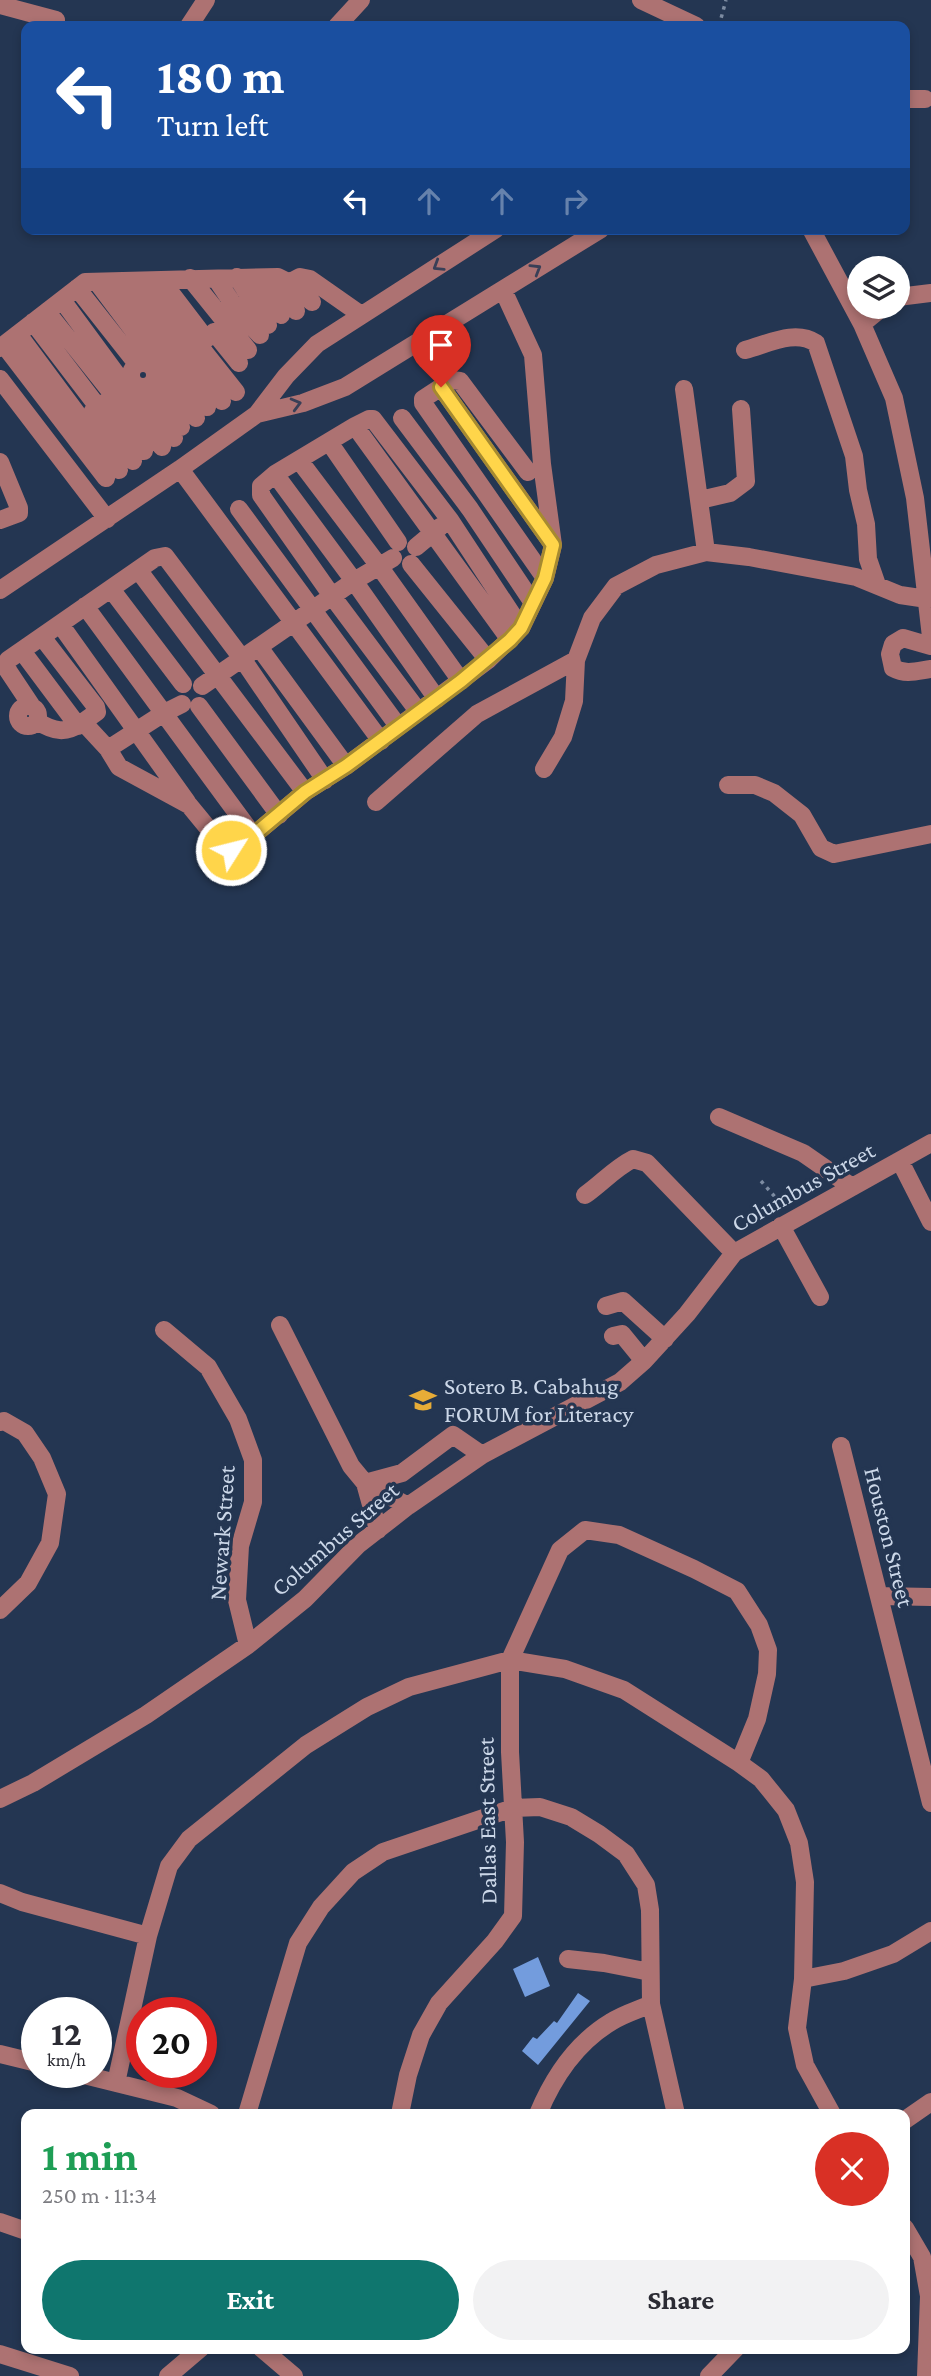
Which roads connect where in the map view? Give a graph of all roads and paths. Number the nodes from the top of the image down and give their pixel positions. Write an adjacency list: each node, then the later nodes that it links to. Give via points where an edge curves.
1 (206, 0): 7 (street)
2 (361, 0): 8 (street)
3 (641, 0): 9 (street)
4 (726, 0): 10 (path)
5 (0, 5): 6 (street)
6 (56, 20)
7 (191, 21)
8 (342, 21)
9 (685, 21)
10 (720, 21)
11 (910, 99): 12 (street)
12 (926, 99)
13 (486, 235): 29 (street, one-way to 29)
14 (591, 235): 25 (street, one-way to 14)
15 (814, 235): 33 (street)
16 (237, 277): 18 (street); 19 (street); 37 (street)
17 (190, 278): 19 (street); 20 (street); 37 (street)
18 (257, 278): 37 (street); 37 (street, via 278,277)
19 (216, 279): 37 (street)
20 (161, 280): 21 (street); 37 (street)
21 (140, 281): 23 (street); 37 (street)
22 (97, 282): 23 (street); 24 (street); 37 (street)
23 (119, 282): 37 (street)
24 (77, 288): 28 (street); 37 (street, via 137,364)
25 (503, 290): 42 (street, one-way to 25, via 345,387); 52 (street, via 533,355)
26 (931, 293): 27 (street)
27 (910, 296)
28 (62, 300): 30 (street); 37 (street)
29 (360, 314): 37 (street, via 310,279 300,277); 42 (street, via 317,344)
30 (40, 317): 34 (street); 37 (street)
31 (283, 318): 37 (street); 37 (street); 37 (street)
32 (868, 319): 33 (street)
33 (862, 324): 75 (street, via 894,398 915,498)
34 (7, 342): 37 (street); 46 (street)
35 (745, 350): 71 (street, via 798,335 816,343 854,456 868,559)
36 (243, 356): 37 (street)
37 (174, 358): 44 (street); 44 (street); 44 (street); 44 (street); 46 (street); 51 (street); 51 (street)
38 (0, 379): 47 (street)
39 (441, 387): 52 (street, via 460,381); 55 (street); 56 (street, via 423,403)
40 (684, 389): 57 (street)
41 (741, 410): 57 (street, via 746,481 730,494)
42 (257, 414): 53 (street)
43 (402, 418): 59 (street)
44 (197, 419)
45 (355, 426): 48 (street); 62 (street, via 373,419); 63 (street)
46 (68, 429): 47 (street); 51 (street)
47 (48, 442): 60 (street)
48 (329, 442): 49 (street); 67 (street)
49 (299, 460): 54 (street); 67 (street)
50 (0, 462): 61 (street, via 19,508 15,516)
51 (126, 465)
52 (535, 468): 55 (street); 64 (street)
53 (180, 469): 60 (street); 80 (street)
54 (275, 474): 70 (street); 74 (street, via 261,486 261,495)
55 (510, 486): 56 (street); 64 (street)
56 (490, 498): 59 (street); 69 (street)
57 (700, 500): 65 (street)
58 (239, 509): 78 (street)
59 (470, 509): 62 (street); 76 (street)
60 (107, 519): 73 (street)
61 (0, 520)
62 (450, 520): 63 (street); 81 (street)
63 (432, 533): 66 (street); 81 (street)
64 (553, 545): 69 (street)
65 (706, 552): 71 (street, via 817,569); 88 (street, via 656,565 616,586 592,618)
66 (414, 555): 67 (street, via 410,541); 87 (street)
67 (390, 556): 70 (street); 91 (street)
68 (139, 570): 72 (street); 86 (street, via 165,556); 90 (street)
69 (545, 578): 76 (street)
70 (354, 580): 74 (street); 94 (street)
71 (877, 585): 75 (street)
72 (111, 589): 77 (street); 92 (street)
73 (0, 590)
74 (332, 596): 78 (street); 96 (street)
75 (927, 599): 83 (street)
76 (533, 603): 81 (street)
77 (85, 606): 79 (street); 97 (street)
78 (313, 608): 80 (street); 99 (street)
79 (60, 624): 82 (street); 100 (street)
80 (293, 624): 84 (street); 101 (street)
81 (515, 634): 87 (street)
82 (42, 637): 85 (street); 98 (street, via 96,707 97,712)
83 (926, 641): 89 (street); 89 (street, via 903,638 893,643 890,654 893,668 899,671)
84 (259, 647): 86 (street); 103 (street)
85 (22, 651): 98 (street); 98 (street, via 8,660 7,669 34,713 48,728 72,730)
86 (241, 657): 90 (street); 105 (street)
87 (488, 660): 91 (street)
88 (576, 660): 104 (street, via 574,701 563,737); 108 (street, via 477,714)
89 (927, 669)
90 (218, 674): 93 (street); 107 (street)
91 (461, 681): 94 (street)
92 (183, 684): 93 (street, via 195,681); 95 (street, via 178,692)
93 (202, 686): 95 (street, via 204,699)
94 (437, 699): 96 (street)
95 (190, 705): 97 (street); 110 (street)
96 (418, 711): 99 (street)
97 (164, 713): 100 (street); 112 (street)
98 (80, 724): 102 (street)
99 (398, 726): 101 (street)
100 (137, 730): 102 (street); 109 (street)
101 (381, 741): 103 (street)
102 (108, 749): 109 (street, via 125,772)
103 (346, 766): 105 (street)
104 (544, 769)
105 (326, 779): 107 (street)
106 (728, 785): 111 (street, via 755,785 775,793 802,815 821,848 834,854)
107 (305, 792): 110 (street)
108 (376, 802)
109 (189, 805): 112 (street, via 231,850)
110 (279, 815): 112 (street)
111 (931, 834)
112 (253, 835)
113 (719, 1117): 117 (street, via 803,1153)
114 (931, 1143): 115 (street, Columbus Street)
115 (900, 1161): 117 (street, Columbus Street); 120 (street)
116 (761, 1181): 119 (path)
117 (852, 1186): 119 (street, Columbus Street)
118 (585, 1195): 122 (street, via 633,1159 647,1163)
119 (788, 1222): 122 (street, Columbus Street); 123 (street)
120 (931, 1222)
121 (696, 1229): 122 (street)
122 (732, 1256): 128 (street, Columbus Street)
123 (820, 1297)
124 (606, 1306): 128 (street, via 623,1301)
125 (280, 1325): 133 (street, via 351,1466)
126 (164, 1329): 139 (street, Newark Street, via 208,1367 238,1419 253,1460 253,1502 240,1546 237,1600)
127 (613, 1336): 129 (street, via 622,1334)
128 (665, 1339): 129 (street, Columbus Street)
129 (644, 1361): 132 (street, Columbus Street, via 620,1382)
130 (0, 1422): 138 (street, via 25,1433 57,1494 50,1542 28,1583)
131 (841, 1446): 136 (street, Houston Street)
132 (482, 1455): 133 (street, via 453,1435 402,1473); 134 (street, Columbus Street)
133 (365, 1483): 134 (street); 135 (street)
134 (408, 1506): 135 (street, Columbus Street)
135 (377, 1530): 139 (street, Columbus Street, via 305,1599)
136 (879, 1596): 137 (street); 142 (street, Houston Street)
137 (931, 1597)
138 (0, 1610)
139 (248, 1645): 143 (street, Columbus Street, via 146,1715)
140 (510, 1660): 141 (street, via 565,1669 624,1690); 141 (street, via 560,1550 585,1530 620,1535 737,1591 760,1625 768,1650 767,1674 757,1719); 145 (street, Dallas East Street); 148 (street, via 409,1687 306,1745 189,1839 169,1866)
141 (739, 1763): 151 (street, via 761,1779 786,1810 799,1843 805,1882)
142 (928, 1780): 144 (street, Houston Street)
143 (0, 1798)
144 (931, 1802)
145 (513, 1808): 150 (street, via 540,1807 571,1817 625,1854 646,1885); 159 (street, via 383,1852 353,1872 321,1907 298,1943); 160 (street, Dallas East Street, via 513,1916 439,2003 421,2035)
146 (0, 1893): 148 (street)
147 (931, 1931): 151 (street, via 893,1954)
148 (148, 1936): 156 (street)
149 (568, 1959): 150 (street)
150 (650, 1972): 152 (street)
151 (803, 1979): 163 (street, via 797,2028 805,2065)
152 (651, 2004): 161 (street, via 610,2022 571,2056); 162 (street)
153 (0, 2053): 154 (street)
154 (21, 2059)
155 (112, 2082): 156 (street)
156 (116, 2083): 158 (street, via 177,2098)
157 (931, 2102): 164 (street)
158 (200, 2109)
159 (248, 2109)
160 (401, 2109)
161 (540, 2109)
162 (675, 2109)
163 (829, 2109)
164 (910, 2117)
165 (0, 2222): 166 (street)
166 (21, 2229)
167 (910, 2237): 176 (street, via 922,2257 929,2296)
168 (0, 2354): 172 (street)
169 (194, 2354): 173 (street)
170 (268, 2354): 174 (street)
171 (730, 2354): 175 (street)
172 (70, 2376)
173 (168, 2376)
174 (294, 2376)
175 (709, 2376)
176 (926, 2376)

